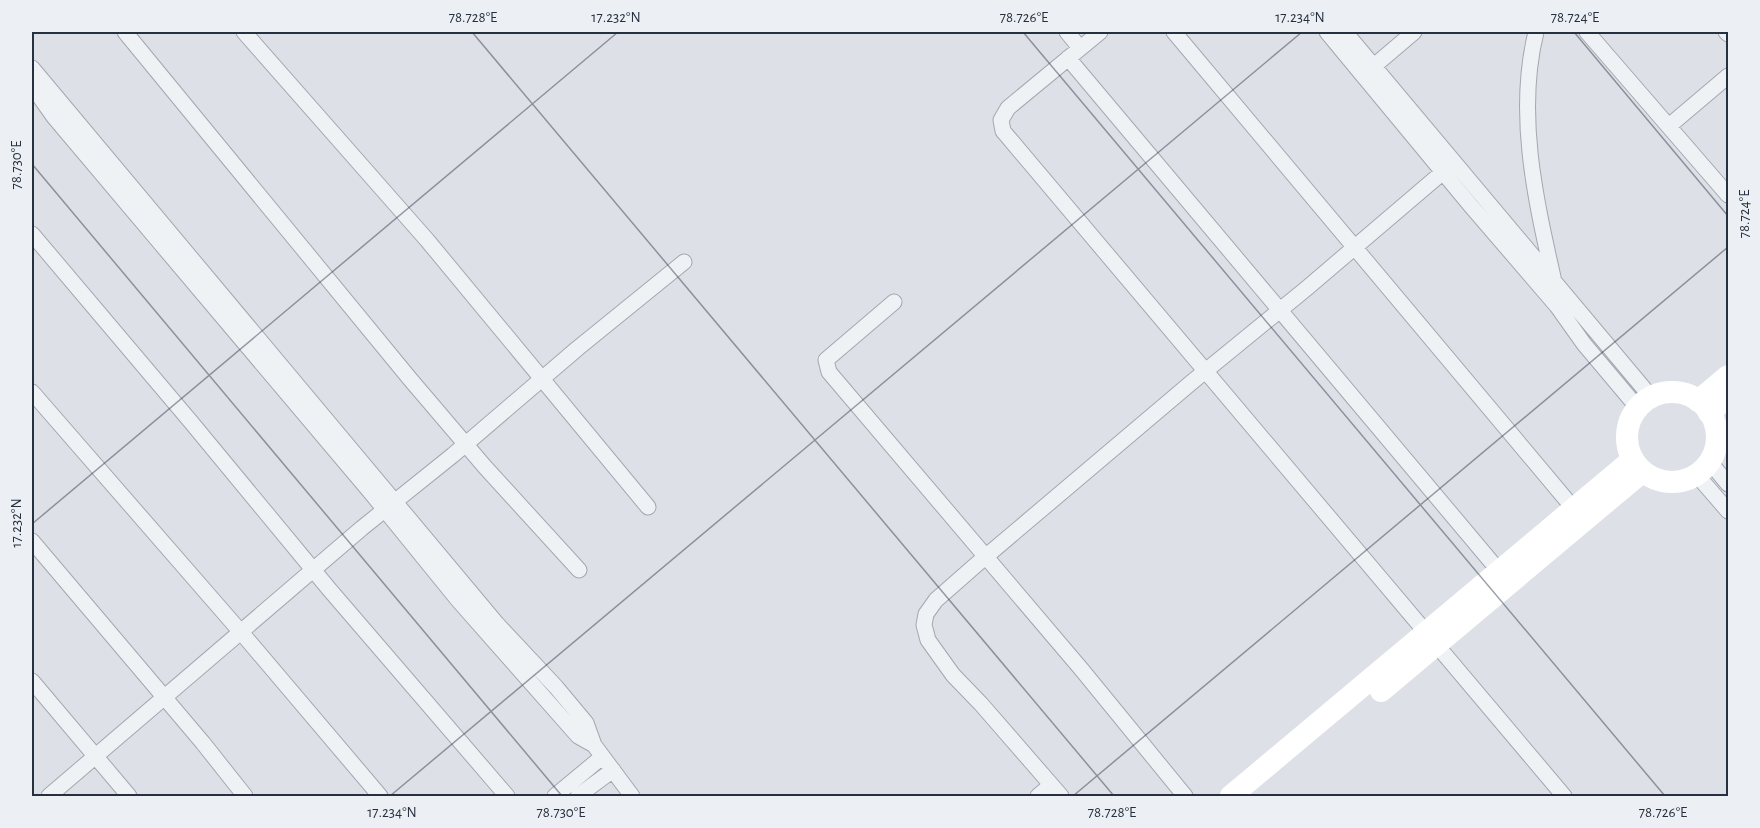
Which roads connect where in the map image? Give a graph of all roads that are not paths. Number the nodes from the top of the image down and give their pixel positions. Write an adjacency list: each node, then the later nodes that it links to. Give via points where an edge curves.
1 (125, 32): 33 (street)
2 (244, 32): 28 (street)
3 (1067, 32): 11 (street)
4 (1100, 32): 11 (street)
5 (1174, 32): 20 (street)
6 (1327, 32): 17 (street)
7 (1345, 32): 12 (street)
8 (1414, 32): 12 (street)
9 (1536, 32): 22 (street, via 1527,98 1529,150)
10 (1587, 32): 16 (street)
11 (1074, 53): 25 (street); 26 (street, via 1008,108 1001,120 1003,130)
12 (1374, 66): 22 (street)
13 (32, 68): 37 (street)
14 (1728, 76): 16 (street)
15 (32, 86): 37 (street, via 157,241)
16 (1669, 126): 18 (street)
17 (1443, 172): 20 (street); 24 (street)
18 (1728, 195)
19 (32, 234): 43 (street)
20 (1355, 248): 25 (street); 39 (street)
21 (684, 262): 28 (street)
22 (1554, 282): 24 (street); 31 (street)
23 (894, 302): 42 (street, via 826,360 829,372)
24 (1557, 306): 31 (street, via 1584,344)
25 (1280, 311): 26 (street); 45 (street)
26 (1205, 372): 42 (street); 47 (street)
27 (1728, 376): 32 (street)
28 (542, 378): 33 (street); 38 (street)
29 (32, 392): 46 (street)
30 (1728, 396): 32 (street)
31 (1644, 402): 32 (street, via 1662,393 1686,394); 34 (street, via 1629,424 1627,442)
32 (1704, 407): 35 (street, via 1716,427 1716,450)
33 (466, 444): 37 (street); 44 (street)
34 (1637, 466): 35 (street, via 1659,480 1683,481); 39 (street); 47 (street)
35 (1703, 467): 36 (street); 40 (street)
36 (1728, 484)
37 (390, 506): 43 (street); 50 (street, via 556,687 586,723)
38 (648, 507)
39 (1574, 509): 45 (street)
40 (1728, 511)
41 (32, 541): 49 (street)
42 (987, 556): 53 (street, via 936,600 926,614 928,640 953,675); 63 (street)
43 (314, 570): 46 (street); 58 (street)
44 (579, 570)
45 (1499, 571): 47 (street)
46 (240, 632): 49 (street); 57 (street)
47 (1432, 638): 64 (street); 65 (street); 66 (street)
48 (32, 681): 51 (street)
49 (164, 698): 51 (street); 56 (street)
50 (598, 751): 52 (street); 59 (street)
51 (95, 757): 54 (street); 55 (street)
52 (613, 770): 60 (street); 61 (street)
53 (1056, 791): 62 (street)
54 (49, 796)
55 (129, 796)
56 (245, 796)
57 (380, 796)
58 (507, 796)
59 (555, 796)
60 (578, 796)
61 (632, 796)
62 (1038, 796)
63 (1185, 796)
64 (1231, 796)
65 (1255, 796)
66 (1564, 796)

